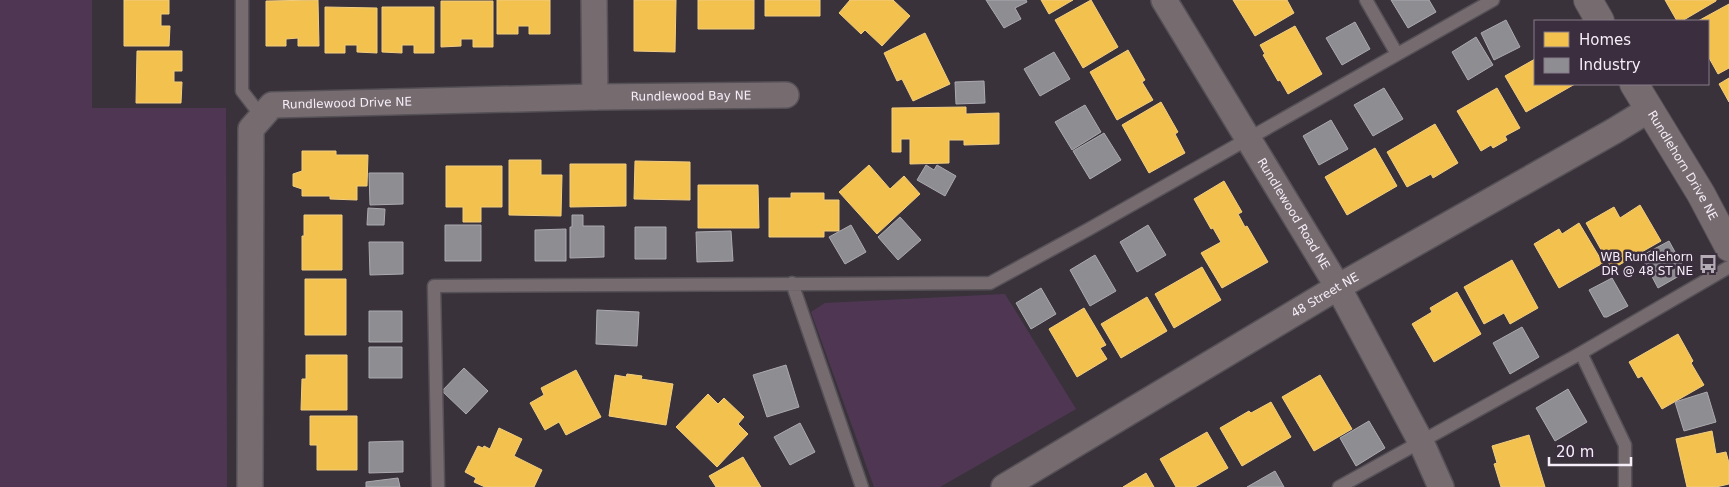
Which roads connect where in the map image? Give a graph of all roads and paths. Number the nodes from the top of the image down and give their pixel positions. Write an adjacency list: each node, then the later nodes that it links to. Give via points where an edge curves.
1 (242, 0): 13 (lane, via 242,91)
2 (594, 0): 11 (street)
3 (1164, 0): 14 (street, Rundlewood Road NE)
4 (1366, 0): 8 (lane)
5 (1493, 0): 8 (lane)
6 (1588, 0): 7 (street)
7 (1599, 20)
8 (1397, 54): 14 (lane)
9 (1635, 85): 12 (street, Rundlehorn Drive NE)
10 (786, 95): 11 (street, Rundlewood Bay NE)
11 (595, 98): 13 (street, Rundlewood Drive NE, via 272,105)
12 (1650, 109): 15 (street, Rundlehorn Drive NE); 18 (street, 48 Street NE)
13 (262, 116): 22 (street, via 251,129)
14 (1247, 139): 17 (lane, via 990,283); 18 (street, Rundlewood Road NE)
15 (1729, 247)
16 (1729, 267): 19 (lane)
17 (792, 284): 23 (lane, via 434,286); 24 (lane)
18 (1338, 287): 20 (street, Rundlewood Road NE); 21 (street, 48 Street NE)
19 (1580, 353): 20 (lane); 28 (lane, via 1626,445)
20 (1420, 442): 26 (lane); 27 (street, Rundlewood Road NE)
21 (1039, 478): 25 (street, 48 Street NE)
22 (250, 487)
23 (438, 487)
24 (862, 487)
25 (1004, 487)
26 (1339, 487)
27 (1441, 487)
28 (1625, 487)

